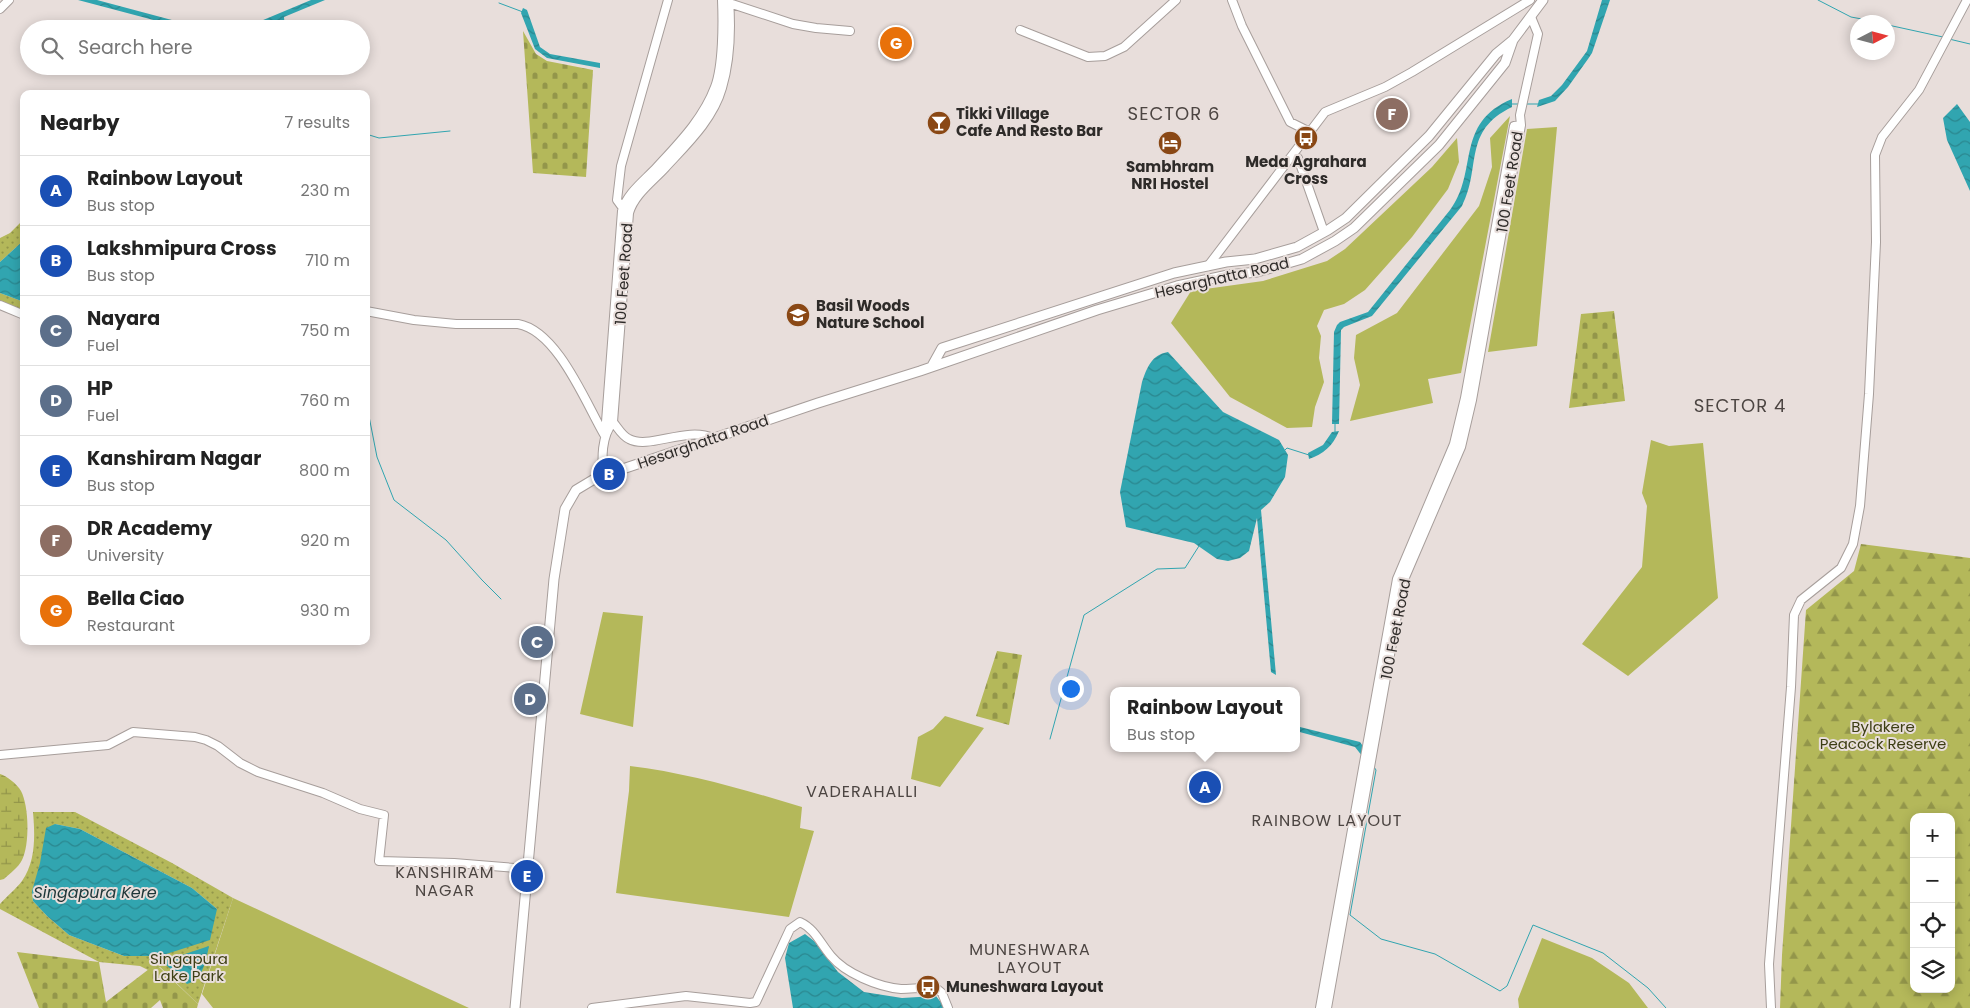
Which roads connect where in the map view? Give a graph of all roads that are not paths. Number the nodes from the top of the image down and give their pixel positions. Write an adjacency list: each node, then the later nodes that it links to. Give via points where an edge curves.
1 (9, 0): 9 (main road)
2 (668, 0): 16 (main road, via 621,166 617,200)
3 (1176, 0): 11 (main road, via 1124,47 1106,56 1088,57)
4 (1232, 0): 14 (main road, via 1290,122)
5 (1530, 0): 14 (main road, Hesarghatta Road, via 1385,87 1325,112)
6 (1543, 0): 10 (main road)
7 (1967, 0): 34 (main road, via 1919,90 1882,136 1875,155 1876,242 1870,394 1860,506 1853,544 1843,564 1801,600 1794,615 1769,964)
8 (726, 1): 12 (main road, via 794,24); 16 (main road, 100 Feet Road, via 728,54 722,88 711,112 695,136)
9 (0, 9)
10 (1531, 17): 13 (main road); 27 (main road, 100 Feet Road, via 1538,34 1520,115 1522,125 1514,126 1462,413 1454,444 1397,579)
11 (1020, 30)
12 (850, 31)
13 (1513, 40): 17 (main road, Hesarghatta Road, via 1496,54 1430,136 1346,218); 22 (main road, Hesarghatta Road, via 1505,63 1439,145 1354,228 1335,241 1302,259 1257,272 1177,286)
14 (1310, 132): 18 (main road, Hesarghatta Road)
15 (1298, 158): 17 (main road)
16 (625, 211): 23 (main road, 100 Feet Road)
17 (1324, 232): 18 (main road, Hesarghatta Road, via 1297,247 1255,259)
18 (1208, 266): 22 (main road, Hesarghatta Road, via 1138,284 942,348)
19 (0, 305): 21 (main road)
20 (370, 312): 23 (main road, via 414,320 518,324 535,329)
21 (20, 313)
22 (932, 366): 24 (main road, Hesarghatta Road)
23 (608, 427): 24 (main road, via 634,441 685,434); 25 (main road, 100 Feet Road)
24 (713, 438): 25 (main road, Hesarghatta Road)
25 (603, 476): 28 (main road, Hesarghatta Road, via 576,490 565,509 554,579)
26 (0, 755): 28 (main road, via 108,745 133,732 195,737 218,746 258,772 384,815 379,861)
27 (1365, 774): 32 (main road, 100 Feet Road); 33 (main road, 100 Feet Road)
28 (528, 868): 29 (main road, Hesarghatta Road)
29 (514, 1008)
30 (592, 1008): 31 (main road, via 686,996 756,1002 790,929 800,922 813,930 838,963 854,973 888,987 936,988 942,993)
31 (948, 1008)
32 (1320, 1008)
33 (1327, 1008)
34 (1771, 1008)

